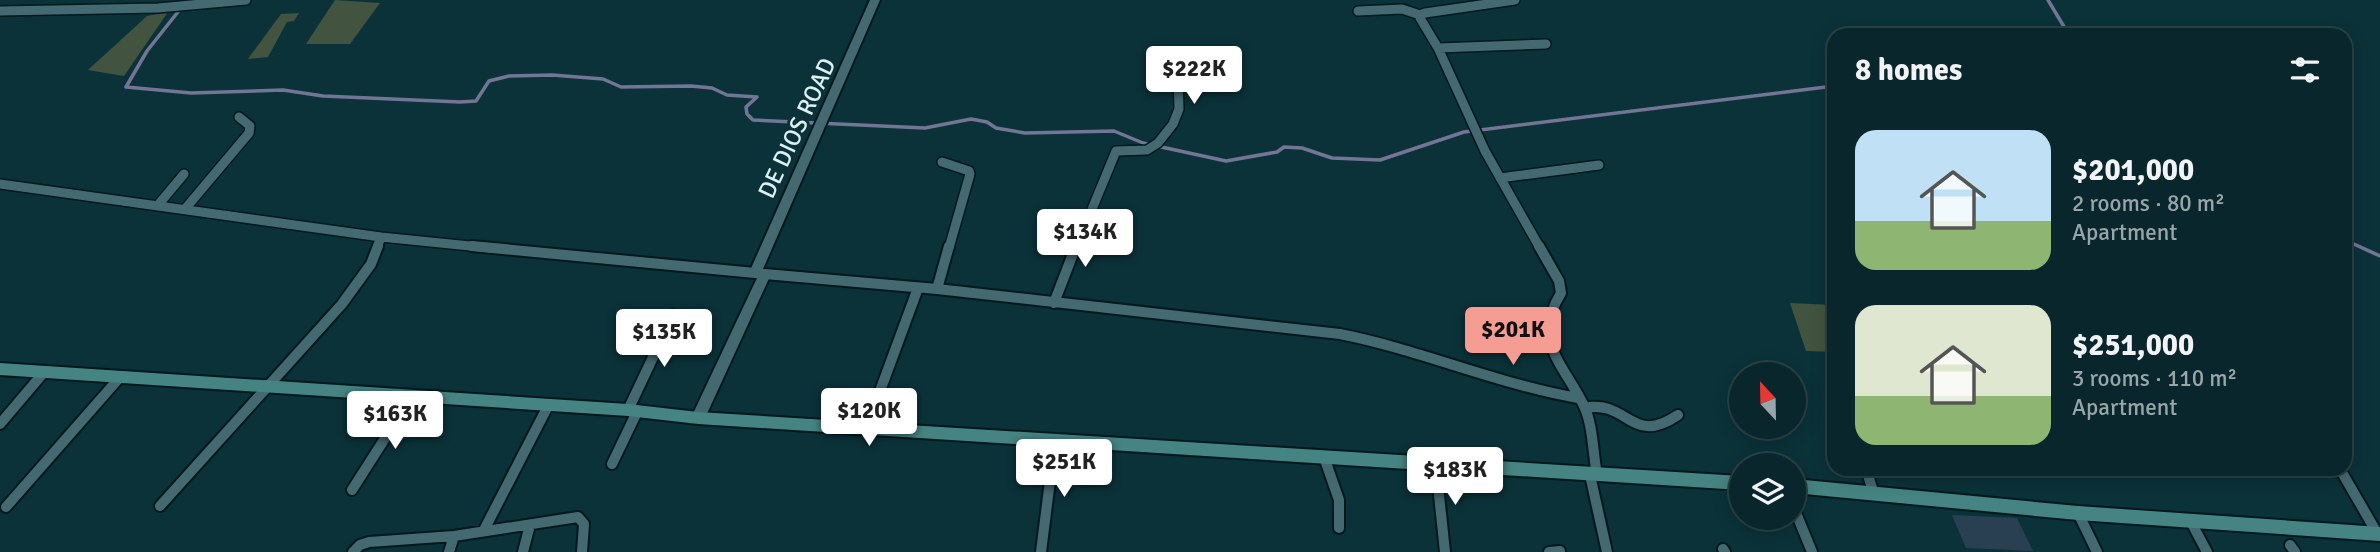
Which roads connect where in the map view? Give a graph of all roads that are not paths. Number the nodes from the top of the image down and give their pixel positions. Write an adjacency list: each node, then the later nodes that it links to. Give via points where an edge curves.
1 (94, 0): 8 (street)
2 (246, 0): 6 (street)
3 (875, 0): 25 (street, DE DIOS ROAD)
4 (1441, 0): 9 (street)
5 (1515, 0): 7 (street)
6 (236, 1): 8 (street)
7 (1493, 2): 9 (street)
8 (82, 10): 10 (street)
9 (1448, 10): 12 (street)
10 (0, 11)
11 (1358, 11): 12 (street, via 1402,9)
12 (1420, 15): 14 (street)
13 (1546, 44): 14 (street)
14 (1438, 48): 20 (street)
15 (1220, 66): 28 (street, via 1178,73 1179,109 1173,124 1147,150 1116,151 1111,158)
16 (239, 117): 23 (street, via 250,126 249,133)
17 (942, 162): 27 (street, via 970,174)
18 (1599, 165): 20 (street)
19 (184, 174): 22 (street)
20 (1500, 178): 35 (street, via 1559,281 1561,293 1550,311 1550,343)
21 (0, 184): 22 (street)
22 (158, 205): 23 (street)
23 (186, 209): 24 (street)
24 (381, 237): 25 (street); 33 (street, via 362,278)
25 (760, 273): 26 (street); 40 (street, DE DIOS ROAD)
26 (918, 288): 27 (street); 42 (street)
27 (937, 289): 28 (street)
28 (1054, 303): 35 (street, via 1371,339)
29 (673, 315): 38 (street)
30 (0, 369): 31 (main road)
31 (45, 371): 32 (main road); 41 (street)
32 (121, 376): 33 (main road); 55 (street)
33 (270, 385): 34 (main road); 54 (street)
34 (412, 396): 36 (main road); 52 (street)
35 (1578, 398): 37 (street)
36 (548, 406): 38 (main road); 60 (street)
37 (1585, 408): 39 (street, via 1613,409 1631,424 1648,428); 47 (street)
38 (632, 411): 40 (main road); 45 (street)
39 (1678, 415)
40 (698, 418): 42 (main road)
41 (0, 424)
42 (866, 429): 43 (main road)
43 (1055, 441): 44 (main road); 70 (street)
44 (1324, 457): 46 (main road); 59 (street, via 1339,500)
45 (612, 464)
46 (1436, 466): 47 (main road); 72 (street)
47 (1594, 475): 50 (main road); 74 (street)
48 (1868, 476): 53 (street)
49 (2344, 476): 62 (street)
50 (1729, 482)
51 (1806, 487): 53 (main road)
52 (352, 490)
53 (1873, 491): 56 (main road)
54 (160, 506)
55 (6, 507)
56 (2078, 513): 57 (main road); 76 (street)
57 (2190, 520): 62 (main road); 77 (street)
58 (530, 524): 60 (street); 68 (street); 69 (street, via 578,517 584,524)
59 (1339, 528)
60 (484, 530): 63 (street)
61 (1803, 530): 75 (street)
62 (2379, 534)
63 (454, 536): 64 (street); 67 (street)
64 (387, 547): 66 (street, via 369,542)
65 (1560, 551): 73 (street)
66 (353, 552)
67 (449, 552)
68 (523, 552)
69 (582, 552)
70 (1041, 552): 71 (street)
71 (1047, 552)
72 (1445, 552)
73 (1549, 552)
74 (1606, 552)
75 (1812, 552)
76 (2097, 552)
77 (2207, 552)

